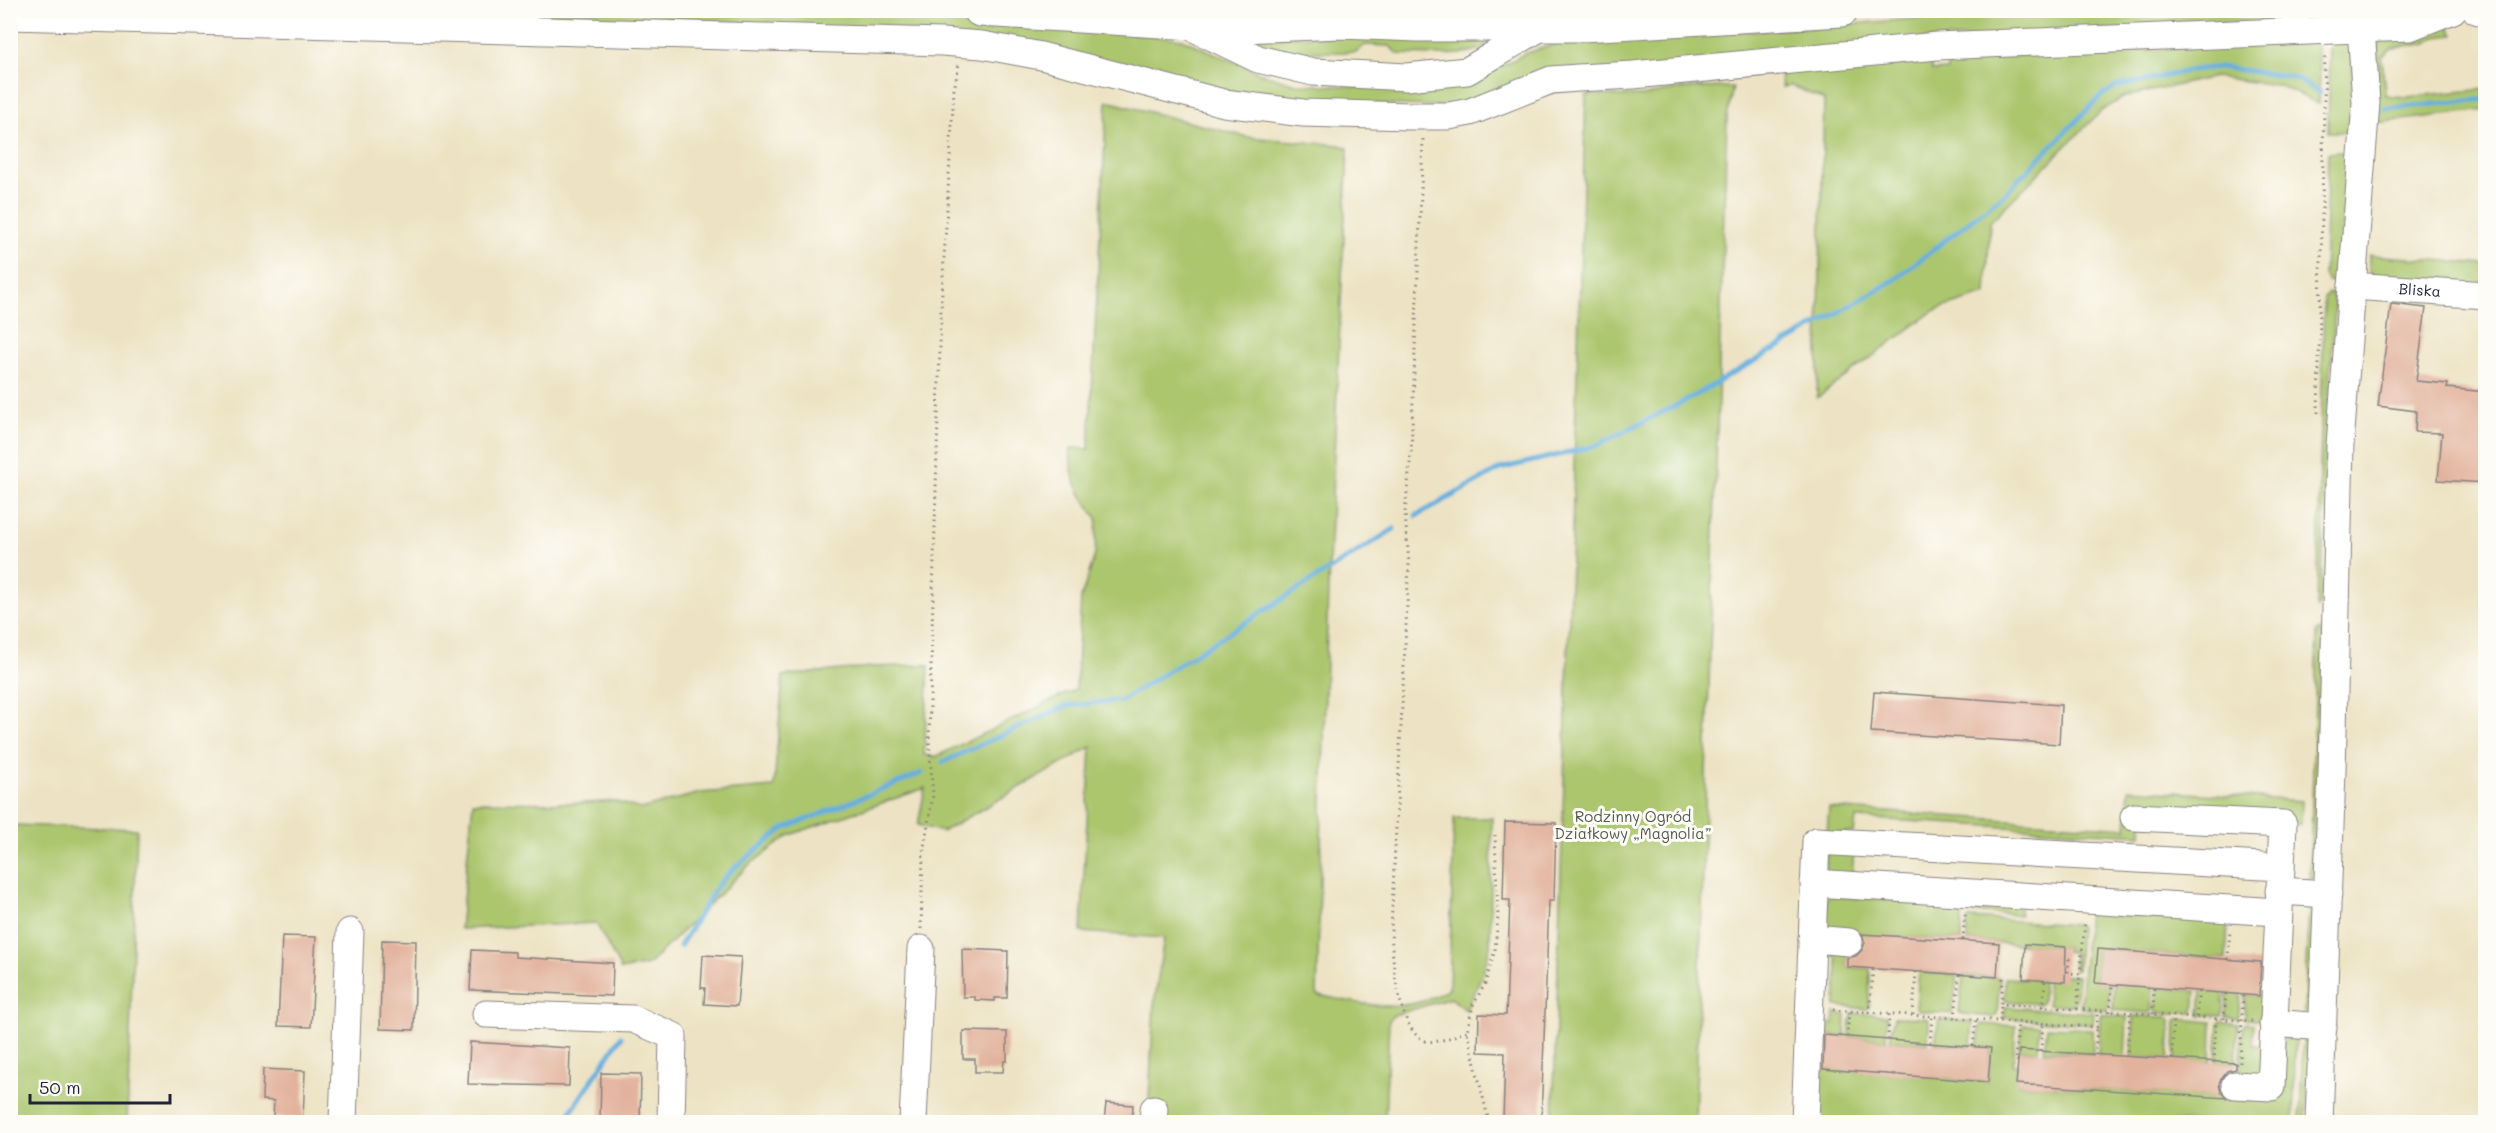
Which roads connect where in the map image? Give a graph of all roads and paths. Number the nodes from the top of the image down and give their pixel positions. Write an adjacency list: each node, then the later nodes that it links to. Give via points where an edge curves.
1 (980, 10): 10 (main road)
2 (1254, 10): 9 (main road)
3 (1842, 10): 11 (main road, via 1637,23)
4 (2453, 10): 8 (street, via 2410,27)
5 (2476, 10): 6 (street)
6 (2486, 13)
7 (10, 16): 12 (street)
8 (2361, 20): 13 (street, via 1937,46 1551,80 1470,112); 14 (street, via 2366,103)
9 (1341, 22): 10 (main road, via 1242,26); 11 (main road)
10 (1183, 23): 11 (street, via 1258,59 1313,72 1407,77 1467,71)
11 (1546, 24)
12 (969, 44): 13 (street, via 1041,56 1224,103 1303,113); 28 (path, via 957,68 954,90 942,297 929,740 933,795 923,853)
13 (1424, 116): 69 (path, via 1412,434 1405,513 1409,564 1391,939 1399,997 1413,1032 1426,1041)
14 (2352, 286): 15 (street, Bliska); 20 (street, via 2340,445)
15 (2486, 295)
16 (2134, 817): 19 (street, via 2283,824)
17 (1495, 835): 69 (path, via 1495,950 1485,984 1473,1005)
18 (1814, 883): 19 (street, via 1816,841); 21 (street); 25 (street)
19 (2279, 890): 20 (street); 21 (street); 65 (street)
20 (2328, 894): 68 (street)
21 (2087, 900): 33 (path)
22 (1965, 914): 26 (path)
23 (2230, 926): 30 (path)
24 (350, 932): 81 (street)
25 (1812, 939): 27 (street); 85 (street)
26 (1963, 940)
27 (1848, 942)
28 (921, 949): 83 (street)
29 (2066, 958): 33 (path, via 2068,973)
30 (2228, 959)
31 (1872, 969): 49 (path)
32 (1916, 972): 54 (path)
33 (2080, 974): 45 (path)
34 (1959, 975): 58 (path)
35 (2003, 978): 42 (path)
36 (2045, 981): 43 (path)
37 (2112, 984): 48 (path)
38 (2154, 987): 53 (path)
39 (2199, 991): 57 (path)
40 (2226, 993): 61 (path)
41 (2243, 994): 63 (path)
42 (2001, 1004): 43 (path); 62 (path)
43 (2043, 1007): 45 (path)
44 (1833, 1010): 46 (path)
45 (2077, 1010): 47 (path)
46 (1849, 1011): 49 (path); 70 (path)
47 (2097, 1011): 48 (path); 67 (path)
48 (2110, 1012): 50 (path)
49 (1869, 1013): 52 (path)
50 (2130, 1013): 53 (path); 76 (path)
51 (486, 1014): 82 (street, via 633,1019 673,1036)
52 (1889, 1014): 54 (path); 71 (path)
53 (2153, 1014): 55 (path)
54 (1913, 1015): 56 (path)
55 (2173, 1016): 57 (path); 77 (path)
56 (1932, 1017): 58 (path); 72 (path)
57 (2196, 1017): 59 (path)
58 (1955, 1018): 60 (path)
59 (2216, 1018): 61 (path); 79 (path)
60 (1976, 1019): 62 (path); 73 (path)
61 (2224, 1019): 63 (path)
62 (2000, 1021): 64 (path)
63 (2242, 1021): 65 (path); 80 (path)
64 (2018, 1022): 66 (path); 78 (path)
65 (2263, 1022): 68 (street); 80 (street, via 2271,1087)
66 (2043, 1024): 67 (path); 74 (path)
67 (2097, 1027): 75 (path)
68 (2323, 1027): 86 (street)
69 (1467, 1032): 84 (path)
70 (1847, 1036)
71 (1888, 1040)
72 (1930, 1043)
73 (1973, 1046)
74 (2041, 1051)
75 (2095, 1054)
76 (2127, 1057)
77 (2172, 1059)
78 (2018, 1061)
79 (2214, 1062)
80 (2237, 1075)
81 (343, 1122)
82 (671, 1122)
83 (913, 1122)
84 (1489, 1122)
85 (1805, 1122)
86 (2319, 1122)

